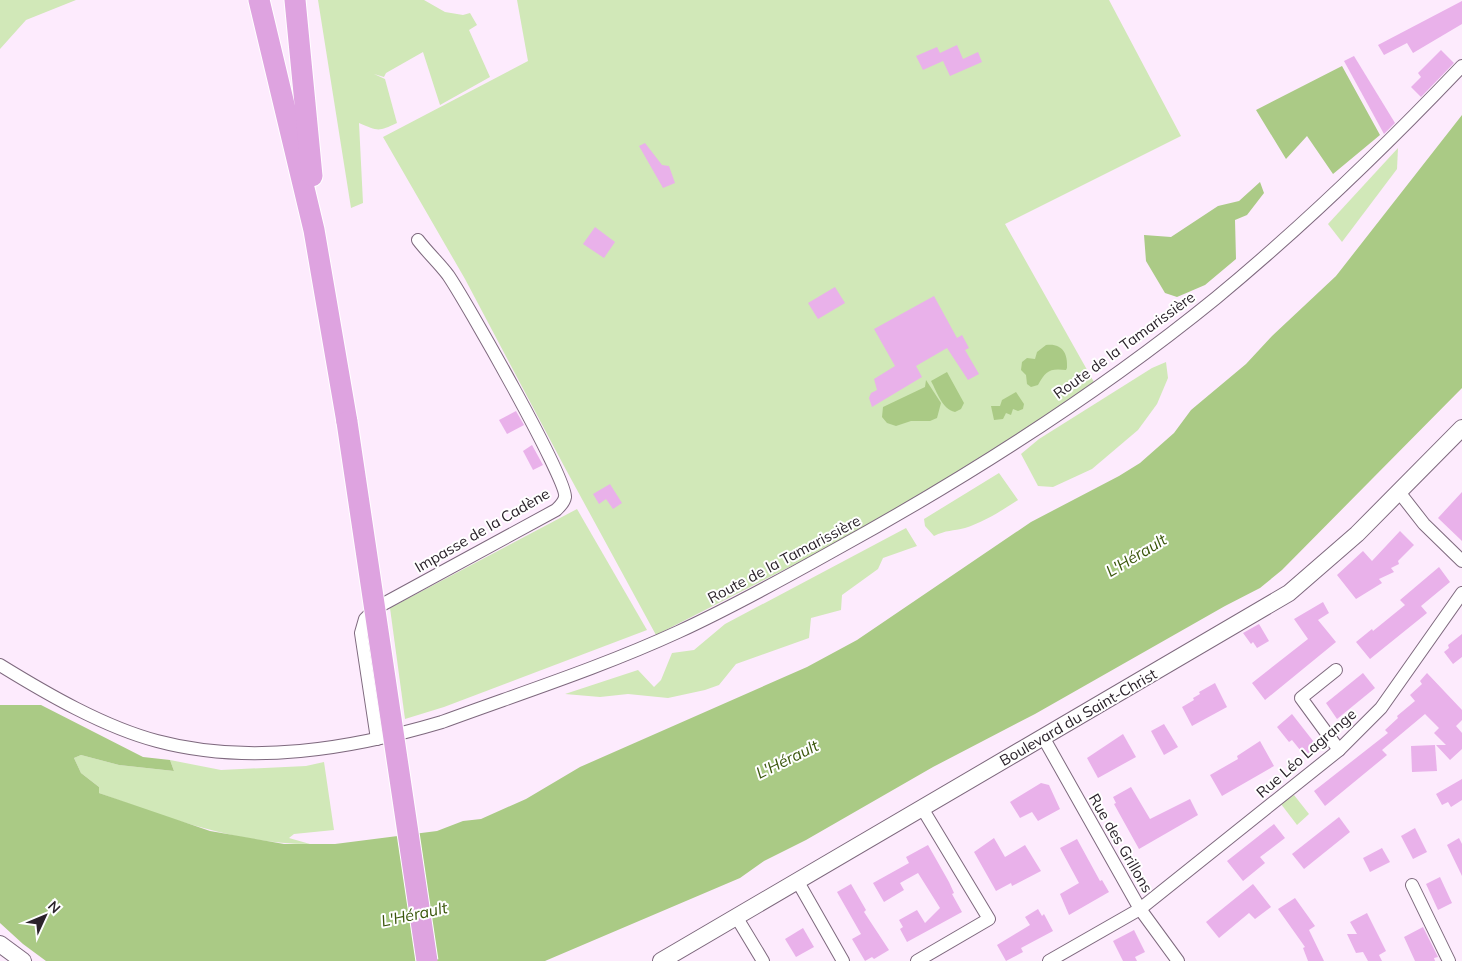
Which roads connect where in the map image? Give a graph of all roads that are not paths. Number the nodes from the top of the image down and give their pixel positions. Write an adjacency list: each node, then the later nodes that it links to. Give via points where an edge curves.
1 (260, 0): 6 (highway)
2 (287, 0): 5 (highway)
3 (295, 0): 5 (highway)
4 (1462, 66): 15 (street, Route de la Tamarissière, via 1346,184 1213,300 1116,374 914,506 772,584 662,639 442,722)
5 (307, 114): 6 (highway)
6 (314, 230): 24 (highway, bridge, via 347,422)
7 (418, 240): 15 (street, Impasse de la Cadène, via 448,275 484,336 548,454 565,498 556,510 376,608 365,619 361,633)
8 (1462, 428): 9 (street, Boulevard du Saint-Christ)
9 (1399, 492): 10 (street, via 1424,524); 14 (street, Boulevard du Saint-Christ, via 1358,534 1289,593)
10 (1462, 561)
11 (1462, 593): 16 (street, Rue Léo Lagrange, via 1381,708)
12 (0, 665): 15 (street, Route de la Tamarissière, via 68,704 120,728 155,741 191,749 221,753 294,751)
13 (1336, 670): 16 (street, via 1301,698)
14 (1043, 737): 17 (street, Boulevard du Saint-Christ); 20 (street, Rue des Grillons)
15 (377, 738)
16 (1338, 750): 20 (street, Rue Léo Lagrange)
17 (922, 808): 18 (street, Boulevard du Saint-Christ); 28 (street, via 989,919)
18 (798, 882): 21 (street, Boulevard du Saint-Christ); 27 (street)
19 (1412, 885): 31 (street)
20 (1140, 909): 29 (street, Rue Léo Lagrange); 30 (street, Rue des Grillons)
21 (737, 918): 25 (street, Boulevard du Saint-Christ); 26 (street)
22 (0, 944): 23 (street)
23 (22, 961)
24 (427, 961)
25 (660, 961)
26 (764, 961)
27 (843, 961)
28 (918, 961)
29 (1048, 961)
30 (1178, 961)
31 (1449, 961)

